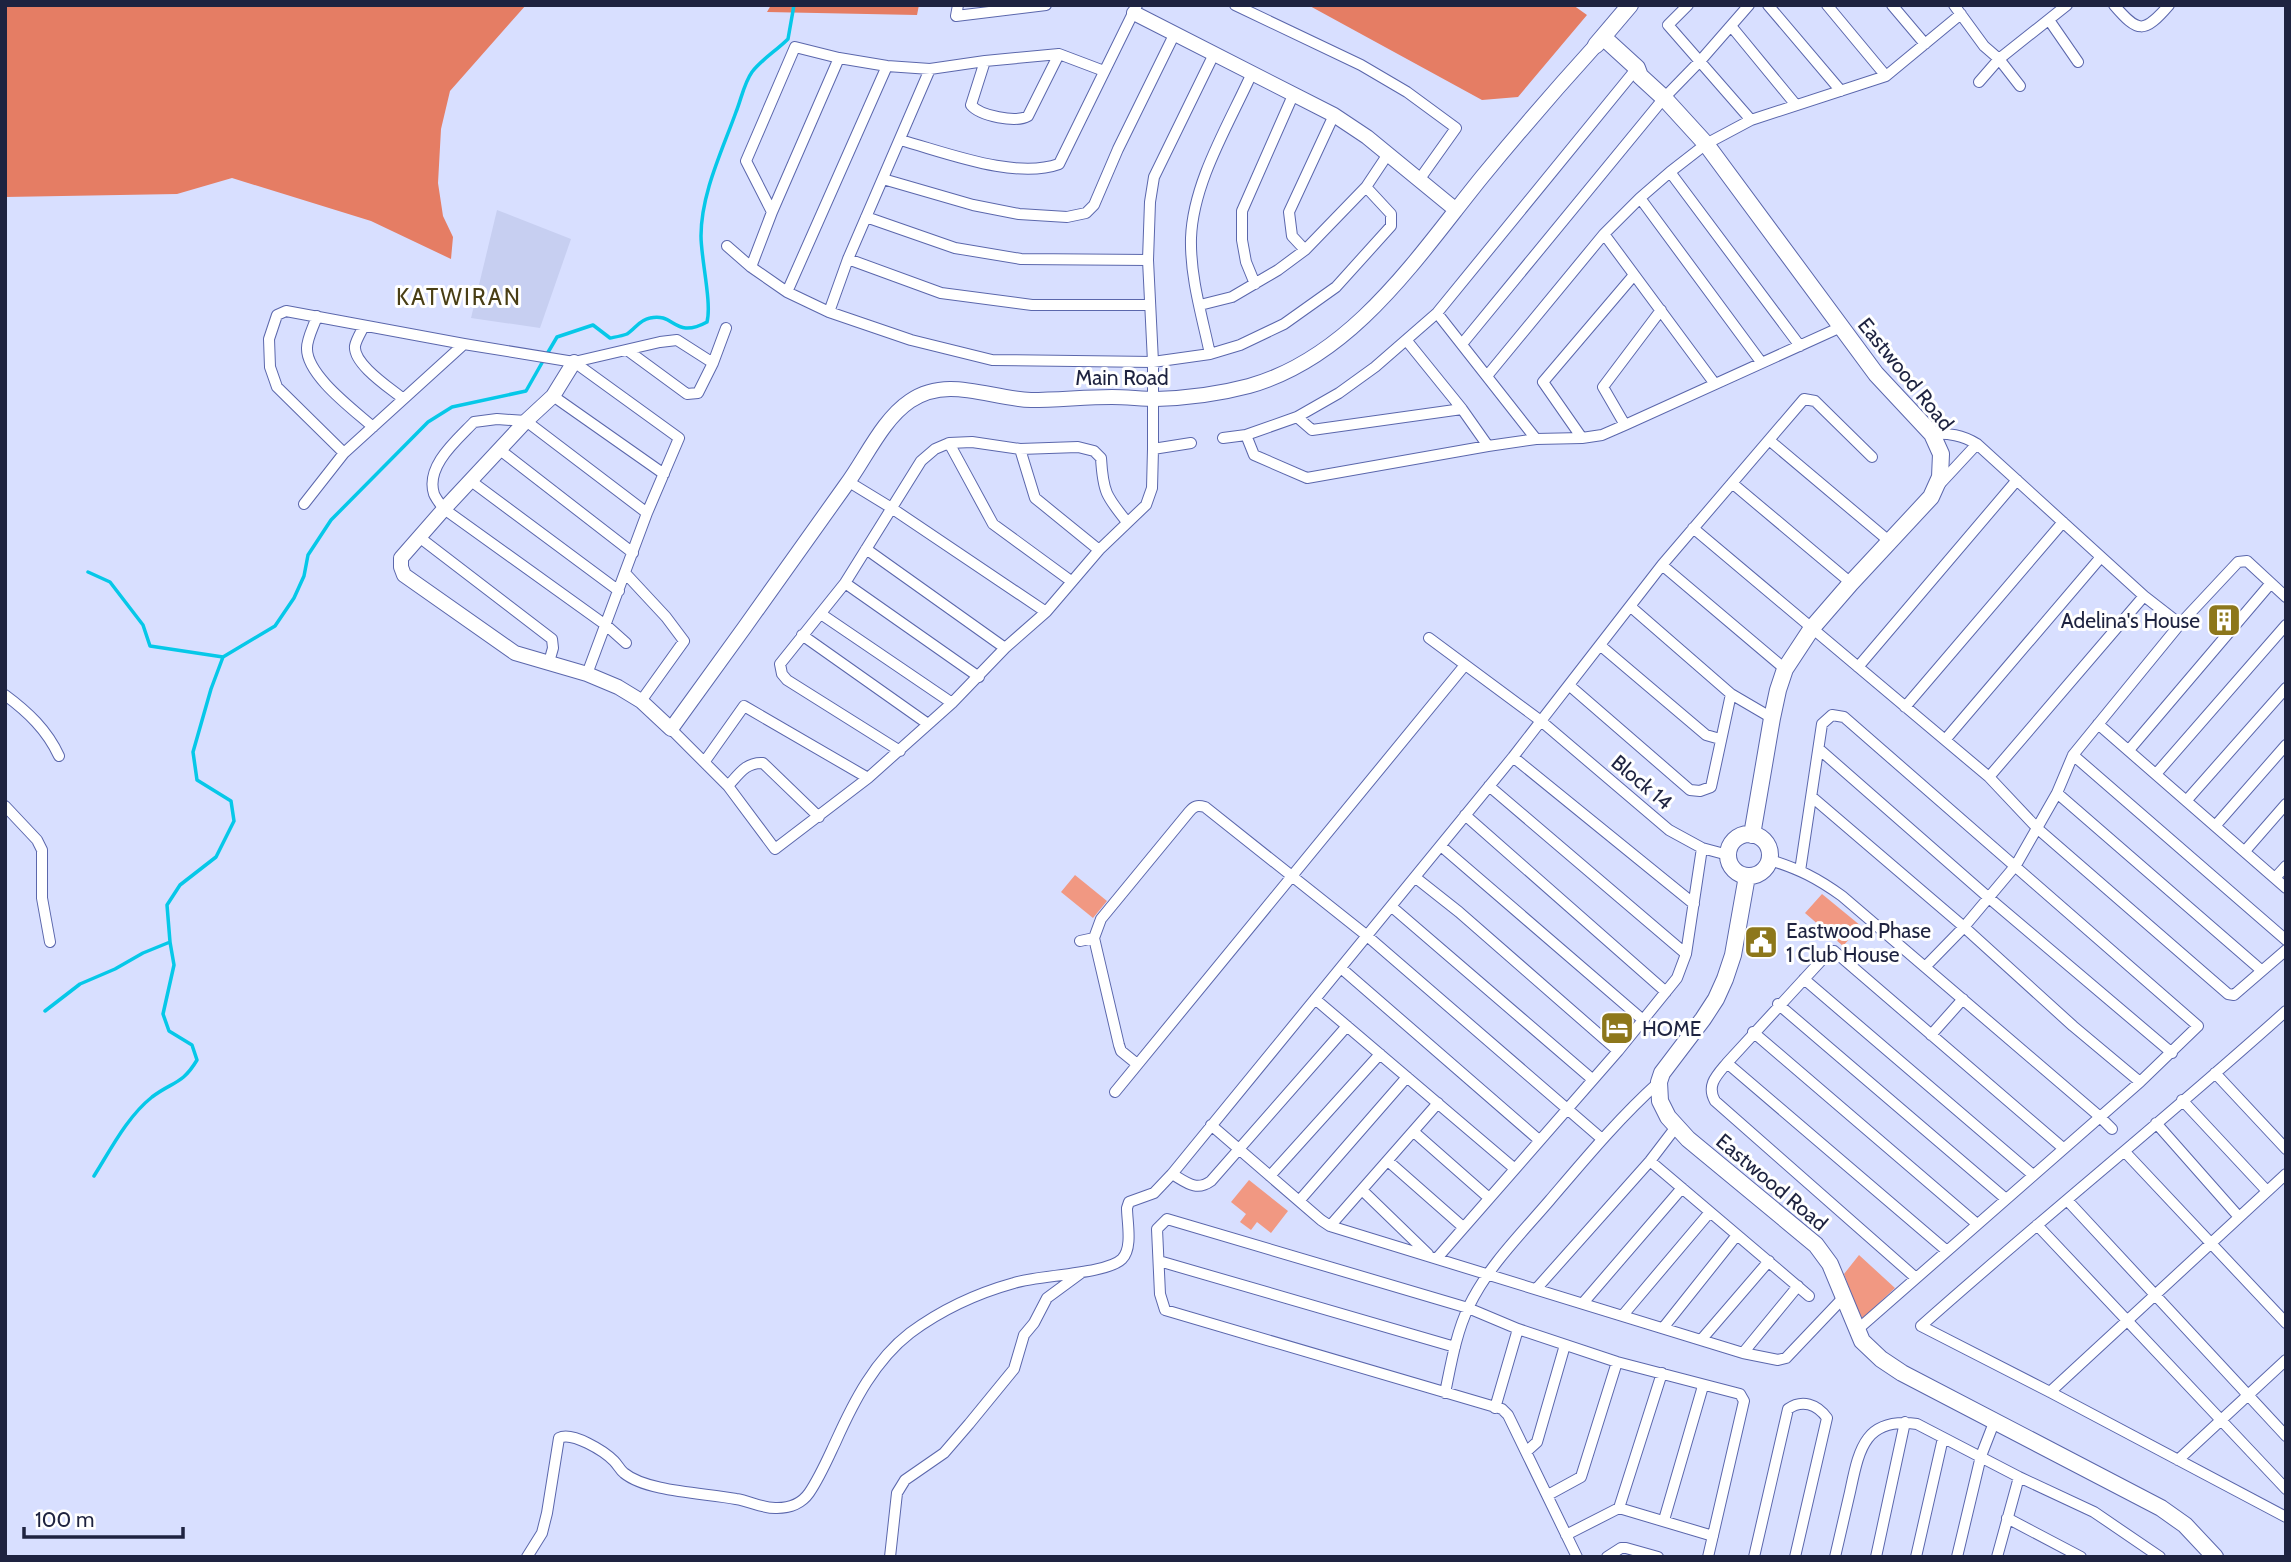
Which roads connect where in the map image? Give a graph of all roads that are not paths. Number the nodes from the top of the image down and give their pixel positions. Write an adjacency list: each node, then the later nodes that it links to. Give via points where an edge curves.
1 (958, 5): 2 (street, via 956,16)
2 (1046, 5)
3 (1235, 5): 46 (street, via 1361,65 1456,128)
4 (1630, 5): 18 (main road)
5 (1688, 5): 24 (street, via 1668,25)
6 (1749, 5): 16 (street)
7 (1768, 5): 35 (street)
8 (1827, 5): 32 (street)
9 (1892, 5): 19 (street)
10 (2067, 5): 15 (street)
11 (2114, 5): 12 (street, via 2131,25 2138,26 2155,21)
12 (2169, 5)
13 (1135, 9): 17 (street); 29 (street)
14 (1957, 9): 19 (street); 23 (street)
15 (2049, 20): 23 (street); 26 (street)
16 (1731, 26): 24 (street); 38 (street)
17 (1175, 33): 21 (street); 45 (street, via 1086,214 1019,214)
18 (1599, 41): 31 (main road, Eastwood Road); 49 (street, Main Road)
19 (1925, 44): 32 (street)
20 (1059, 54): 25 (street); 25 (street, via 1028,116 1020,120 976,112 971,106); 29 (street)
21 (1214, 54): 30 (street); 56 (street, via 1154,177)
22 (839, 58): 27 (street); 50 (street); 50 (street, via 795,47 789,59 746,161)
23 (1999, 59): 33 (street); 34 (street)
24 (1701, 60): 37 (street); 40 (street)
25 (985, 61): 28 (street)
26 (2078, 62)
27 (887, 66): 28 (street); 60 (street)
28 (930, 69): 41 (street)
29 (1104, 71): 41 (street, via 1059,164 1045,169 1000,167)
30 (1252, 73): 36 (street); 62 (street, via 1204,178 1195,209 1192,259)
31 (1636, 73): 37 (main road, Eastwood Road); 65 (street)
32 (1886, 76): 35 (street)
33 (1979, 82)
34 (2020, 86)
35 (1841, 91): 38 (street)
36 (1294, 93): 39 (street); 59 (street, via 1242,211 1244,251)
37 (1664, 98): 42 (main road, Eastwood Road); 72 (street)
38 (1796, 105): 40 (street)
39 (1335, 115): 43 (street); 54 (street, via 1289,212 1292,236)
40 (1751, 120): 42 (street)
41 (900, 140): 45 (street)
42 (1706, 144): 44 (street); 68 (main road, Eastwood Road)
43 (1388, 154): 46 (street); 47 (street)
44 (1670, 172): 48 (street); 73 (street)
45 (883, 179): 51 (street)
46 (1419, 180): 49 (street)
47 (1366, 187): 54 (street); 75 (street, via 1391,214 1391,226 1336,287 1284,324)
48 (1640, 198): 52 (street); 78 (street)
49 (1456, 210): 84 (street, Main Road, via 1390,291 1324,350 1251,386)
50 (772, 212): 57 (street)
51 (866, 217): 55 (street); 56 (street, via 955,248 1021,259)
52 (1604, 234): 58 (street); 80 (street)
53 (727, 246): 57 (street)
54 (1305, 250): 59 (street)
55 (848, 259): 61 (street, via 941,293 1032,305); 64 (street)
56 (1148, 260): 61 (street)
57 (751, 267): 60 (street)
58 (1634, 275): 63 (street); 93 (street, via 1543,382)
59 (1255, 284): 62 (street, via 1232,297)
60 (787, 292): 64 (street)
61 (1150, 305): 77 (street)
62 (1200, 305): 75 (street)
63 (1661, 310): 81 (street); 88 (street, via 1603,387)
64 (829, 312): 77 (street, via 911,340 992,360)
65 (1437, 313): 70 (street); 72 (street)
66 (317, 316): 67 (street); 89 (street, via 307,346 308,361); 103 (street, via 286,311 276,315 269,339 270,367 277,387)
67 (363, 326): 71 (street); 83 (street, via 355,347 357,356)
68 (1841, 327): 73 (street); 90 (main road, Eastwood Road, via 1876,374)
69 (726, 328): 79 (street)
70 (1407, 341): 85 (street); 86 (street, via 1339,393)
71 (464, 344): 76 (street); 83 (street)
72 (1462, 344): 80 (street)
73 (1800, 346): 78 (street)
74 (626, 351): 76 (street); 79 (street, via 677,340); 79 (street, via 687,394 698,393)
75 (1210, 354): 77 (street)
76 (574, 362): 82 (street); 105 (street, via 679,438)
77 (1153, 362): 84 (street)
78 (1762, 362): 81 (street)
79 (713, 363)
80 (1487, 376): 94 (street)
81 (1715, 384): 88 (street)
82 (553, 396): 87 (street); 105 (street)
83 (402, 398): 89 (street)
84 (1152, 399): 101 (street); 108 (street, Main Road, via 1030,400 938,389 895,413)
85 (1462, 408): 86 (street, via 1312,430); 99 (street)
86 (1297, 416): 91 (street)
87 (526, 421): 102 (street); 113 (street, via 497,418 474,422 438,463 434,494); 114 (street)
88 (1625, 425): 93 (street)
89 (373, 427): 103 (street)
90 (1932, 434): 98 (street, via 1954,435); 110 (main road, Eastwood Road, via 1941,454)
91 (1246, 435): 92 (street); 99 (street, via 1254,455 1307,478)
92 (1223, 438)
93 (1582, 438): 94 (street)
94 (1536, 439): 99 (street)
95 (1769, 440): 104 (street, via 1804,399 1810,399); 109 (street); 119 (street)
96 (949, 443): 100 (street); 112 (street, via 921,461); 126 (street, via 993,524)
97 (1191, 443): 101 (street)
98 (1976, 444): 106 (street); 110 (street)
99 (1488, 446)
100 (1020, 449): 115 (street, via 1094,450 1101,458 1108,499); 121 (street, via 1035,498)
101 (1153, 449): 115 (street, via 1152,488 1146,505)
102 (500, 450): 107 (street); 122 (street)
103 (344, 453): 111 (street)
104 (1872, 457)
105 (664, 474): 114 (street)
106 (2017, 480): 116 (street); 147 (street)
107 (471, 481): 113 (street); 130 (street)
108 (849, 482): 112 (street); 162 (street, Main Road)
109 (1732, 483): 117 (street); 128 (street)
110 (1937, 487): 119 (main road)
111 (304, 504)
112 (891, 507): 120 (street); 134 (street)
113 (444, 509): 118 (street); 138 (street)
114 (647, 513): 122 (street)
115 (1127, 522): 121 (street)
116 (2063, 523): 123 (street); 157 (street)
117 (1693, 528): 124 (street); 139 (street)
118 (418, 537): 145 (street, via 552,639); 145 (street, via 401,558 404,575 515,653)
119 (1889, 541): 128 (main road)
120 (866, 549): 127 (street); 144 (street)
121 (1099, 550): 126 (street)
122 (633, 553): 125 (street)
123 (2102, 557): 131 (street); 164 (street)
124 (1662, 565): 133 (street); 148 (street)
125 (626, 574): 130 (street); 155 (street, via 684,641)
126 (1071, 581): 134 (street)
127 (845, 583): 135 (street); 150 (street)
128 (1851, 583): 139 (main road)
129 (2271, 583): 132 (street); 136 (street, via 2247,561 2238,562); 167 (street)
130 (619, 591): 138 (street)
131 (2144, 596): 136 (street); 175 (street)
132 (2286, 597)
133 (1631, 607): 143 (street); 153 (street)
134 (1046, 612): 144 (street)
135 (821, 614): 140 (street); 156 (street)
136 (2180, 624): 161 (street)
137 (2286, 625): 173 (street)
138 (607, 626): 142 (street); 149 (street)
139 (1812, 628): 147 (street); 148 (main road)
140 (802, 635): 160 (street); 168 (street, via 780,664 787,680)
141 (1429, 638): 146 (street, Block 14)
142 (626, 643)
143 (1601, 646): 151 (street); 163 (street, via 1706,735)
144 (1005, 648): 150 (street)
145 (549, 663): 149 (street)
146 (1465, 665): 159 (street, Block 14); 196 (street)
147 (1858, 667): 157 (street)
148 (1786, 669): 158 (main road)
149 (587, 674): 155 (street)
150 (979, 677): 156 (street)
151 (1570, 686): 159 (street); 163 (street, via 1690,789 1711,788)
152 (2286, 688): 180 (street)
153 (1731, 694): 158 (street); 163 (street)
154 (5, 695): 170 (street, via 34,719)
155 (641, 701): 162 (street)
156 (952, 704): 160 (street)
157 (1905, 707): 164 (street)
158 (1772, 718): 187 (main road)
159 (1541, 721): 171 (street); 189 (street, Block 14, via 1669,830)
160 (928, 724): 168 (street)
161 (2098, 724): 167 (street); 169 (street)
162 (671, 729): 172 (street)
163 (1720, 739)
164 (1945, 740): 175 (street)
165 (2286, 745): 185 (street)
166 (1819, 749): 179 (street); 193 (street, via 1822,724 1832,715 1844,717); 201 (street)
167 (2129, 750): 173 (street)
168 (900, 751): 174 (street)
169 (2073, 755): 178 (street); 207 (street)
170 (59, 756)
171 (1513, 757): 177 (street); 202 (street)
172 (705, 761): 174 (street, via 744,706); 176 (street)
173 (2157, 774): 180 (street)
174 (868, 778): 184 (street)
175 (1989, 778): 186 (street)
176 (728, 786): 184 (street, via 746,766 763,763); 184 (street, via 775,849)
177 (1489, 786): 183 (street); 211 (street)
178 (2057, 793): 186 (street); 214 (street)
179 (1812, 797): 195 (street); 204 (street)
180 (2187, 800): 185 (street)
181 (2286, 804): 190 (street)
182 (5, 806): 209 (street, via 42,850 42,898)
183 (1465, 816): 188 (street); 216 (street)
184 (819, 817)
185 (2216, 825): 190 (street)
186 (2038, 829): 193 (street); 214 (street, via 2228,994 2234,995)
187 (1752, 835): 191 (main road, via 1738,838); 192 (main road, via 1765,841)
188 (1441, 846): 198 (street); 221 (street)
189 (1702, 848): 191 (street, Block 14); 202 (street)
190 (2245, 851): 199 (street)
191 (1728, 855): 197 (main road, via 1734,869)
192 (1770, 860): 195 (street); 197 (main road, via 1764,871)
193 (2016, 865): 201 (street); 226 (street, via 2197,1024)
194 (2286, 866): 199 (street)
195 (1800, 871): 212 (street, via 1842,896)
196 (1292, 876): 205 (street); 206 (street, via 1205,807 1194,806 1101,919); 229 (street)
197 (1747, 876): 233 (main road, via 1725,979)
198 (1416, 878): 203 (street); 225 (street)
199 (2275, 878): 200 (street)
200 (2286, 888)
201 (1989, 898): 204 (street); 226 (street)
202 (1694, 904): 211 (street)
203 (1392, 906): 205 (street); 232 (street)
204 (1964, 927): 212 (street); 234 (street)
205 (1366, 935): 213 (street); 238 (street)
206 (1094, 939): 208 (street); 229 (street, via 1121,1051)
207 (2286, 940)
208 (1080, 941)
209 (50, 942)
210 (2286, 950): 214 (street)
211 (1686, 954): 216 (street)
212 (1925, 967): 218 (street)
213 (1341, 968): 217 (street); 246 (street)
214 (2261, 971)
215 (1804, 979): 219 (street); 224 (street, via 1834,951); 256 (street)
216 (1666, 992): 221 (street)
217 (1315, 999): 222 (street); 241 (street)
218 (1963, 999): 224 (street); 239 (street)
219 (1778, 1004): 223 (street); 262 (street)
220 (2286, 1011): 230 (street)
221 (1643, 1020): 225 (street)
222 (1347, 1026): 227 (street); 249 (street)
223 (1753, 1032): 228 (street); 267 (street)
224 (1931, 1035): 247 (street)
225 (1618, 1051): 232 (street)
226 (2172, 1053): 234 (street)
227 (1380, 1054): 231 (street); 257 (street)
228 (1727, 1063): 273 (street); 279 (street, via 1710,1087 1715,1101)
229 (1137, 1064): 235 (street)
230 (2215, 1073): 236 (street); 248 (street)
231 (1407, 1077): 237 (street); 264 (street)
232 (1592, 1079): 238 (street)
233 (1659, 1082): 242 (main road, Eastwood Road, via 1660,1101); 245 (street)
234 (2140, 1082): 239 (street)
235 (1115, 1092)
236 (2182, 1100): 240 (street); 260 (street)
237 (1438, 1103): 244 (street); 253 (street)
238 (1566, 1109): 245 (street); 246 (street)
239 (2099, 1116): 243 (street); 247 (street)
240 (2157, 1123): 250 (street); 266 (street)
241 (1211, 1125): 249 (street); 254 (street)
242 (1676, 1127): 252 (street); 284 (main road, Eastwood Road, via 1816,1245)
243 (2112, 1129)
244 (1414, 1132): 251 (street); 261 (street)
245 (1602, 1139): 278 (street)
246 (1539, 1140): 253 (street)
247 (2063, 1148): 256 (street)
248 (2286, 1149)
249 (1239, 1150): 254 (street, via 1204,1186 1195,1187); 257 (street)
250 (2125, 1152): 263 (street); 272 (street)
251 (1388, 1161): 259 (street); 270 (street)
252 (1650, 1161): 258 (street); 281 (street)
253 (1515, 1169): 261 (street)
254 (1172, 1174): 277 (street, via 1154,1193 1129,1202 1124,1258)
255 (2286, 1174): 260 (street)
256 (2033, 1175): 262 (street)
257 (1270, 1176): 264 (street)
258 (1682, 1188): 265 (street); 285 (street)
259 (1362, 1190): 269 (street); 274 (street)
260 (2267, 1191): 266 (street)
261 (1489, 1198): 270 (street)
262 (2006, 1199): 267 (street)
263 (2067, 1200): 268 (street); 282 (street)
264 (1299, 1201): 269 (street)
265 (1710, 1212): 271 (street); 287 (street)
266 (2239, 1217): 272 (street)
267 (1977, 1224): 273 (street)
268 (2037, 1225): 288 (street); 301 (street, via 1921,1326)
269 (1331, 1226): 274 (street)
270 (1463, 1227): 274 (street)
271 (1737, 1235): 276 (street); 290 (street)
272 (2211, 1243): 282 (street); 289 (street)
273 (1947, 1251): 279 (street)
274 (1434, 1256): 278 (street)
275 (1159, 1261): 286 (street, via 1157,1228 1167,1219); 295 (street); 302 (street, via 1165,1310)
276 (1769, 1261): 280 (street); 293 (street)
277 (1084, 1271): 322 (street, via 1016,1282 974,1296 910,1334 880,1362 858,1394 808,1495 792,1506 775,1509 739,1499 657,1488 623,1472 606,1454 564,1435 559,1438 541,1533); 323 (street, via 1047,1298 1024,1335 1014,1369 969,1424 944,1453 900,1486)
278 (1486, 1274): 281 (street); 286 (street)
279 (1916, 1278): 292 (street)
280 (1798, 1286): 283 (street); 296 (street)
281 (1537, 1288): 285 (street)
282 (2155, 1295): 288 (street); 303 (street)
283 (1809, 1296)
284 (1844, 1297): 292 (main road, Eastwood Road); 296 (street, via 1786,1358)
285 (1583, 1303): 287 (street)
286 (1468, 1308): 291 (street); 295 (street)
287 (1623, 1315): 290 (street)
288 (2127, 1321): 301 (street); 306 (street)
289 (2286, 1324)
290 (1663, 1328): 293 (street)
291 (1518, 1329): 294 (street); 304 (street)
292 (1857, 1330): 305 (main road, Eastwood Road, via 1870,1350 1902,1373)
293 (1701, 1340): 296 (street)
294 (1565, 1345): 298 (street); 310 (street, via 1537,1442)
295 (1455, 1347): 302 (street)
296 (1744, 1353)
297 (2286, 1360): 303 (street)
298 (1617, 1362): 299 (street); 315 (street, via 1583,1473)
299 (1662, 1373): 300 (street); 316 (street)
300 (1703, 1385): 319 (street); 321 (street, via 1740,1394 1744,1401)
301 (2050, 1392): 312 (street)
302 (1445, 1393): 304 (street)
303 (2249, 1394): 306 (street); 308 (street)
304 (1495, 1408): 310 (street, via 1508,1415)
305 (1995, 1420): 311 (street); 337 (main road, Eastwood Road, via 2161,1508 2185,1525)
306 (2221, 1420): 312 (street); 314 (street)
307 (1905, 1422): 309 (street); 330 (street, via 1879,1429 1859,1450); 331 (street)
308 (2286, 1436)
309 (1943, 1438): 311 (street); 332 (street)
310 (1527, 1451): 315 (street)
311 (1981, 1456): 313 (street); 333 (street)
312 (2178, 1460): 317 (street)
313 (2019, 1477): 318 (street); 336 (street, via 2094,1512)
314 (2286, 1489)
315 (1548, 1495): 320 (street)
316 (1619, 1508): 319 (street); 320 (street)
317 (2286, 1517)
318 (2007, 1518): 334 (street); 335 (street)
319 (1664, 1520): 321 (street)
320 (1566, 1535): 324 (street)
321 (1713, 1536): 327 (street)
322 (527, 1557)
323 (890, 1557)
324 (1577, 1557)
325 (1607, 1557): 326 (street, via 1626,1548)
326 (1658, 1557)
327 (1708, 1557)
328 (1754, 1557): 329 (street, via 1784,1421 1788,1409 1800,1402 1821,1410 1827,1418)
329 (1795, 1557)
330 (1835, 1557)
331 (1876, 1557)
332 (1916, 1557)
333 (1957, 1557)
334 (1997, 1557)
335 (2081, 1557)
336 (2160, 1557)
337 (2215, 1557)

